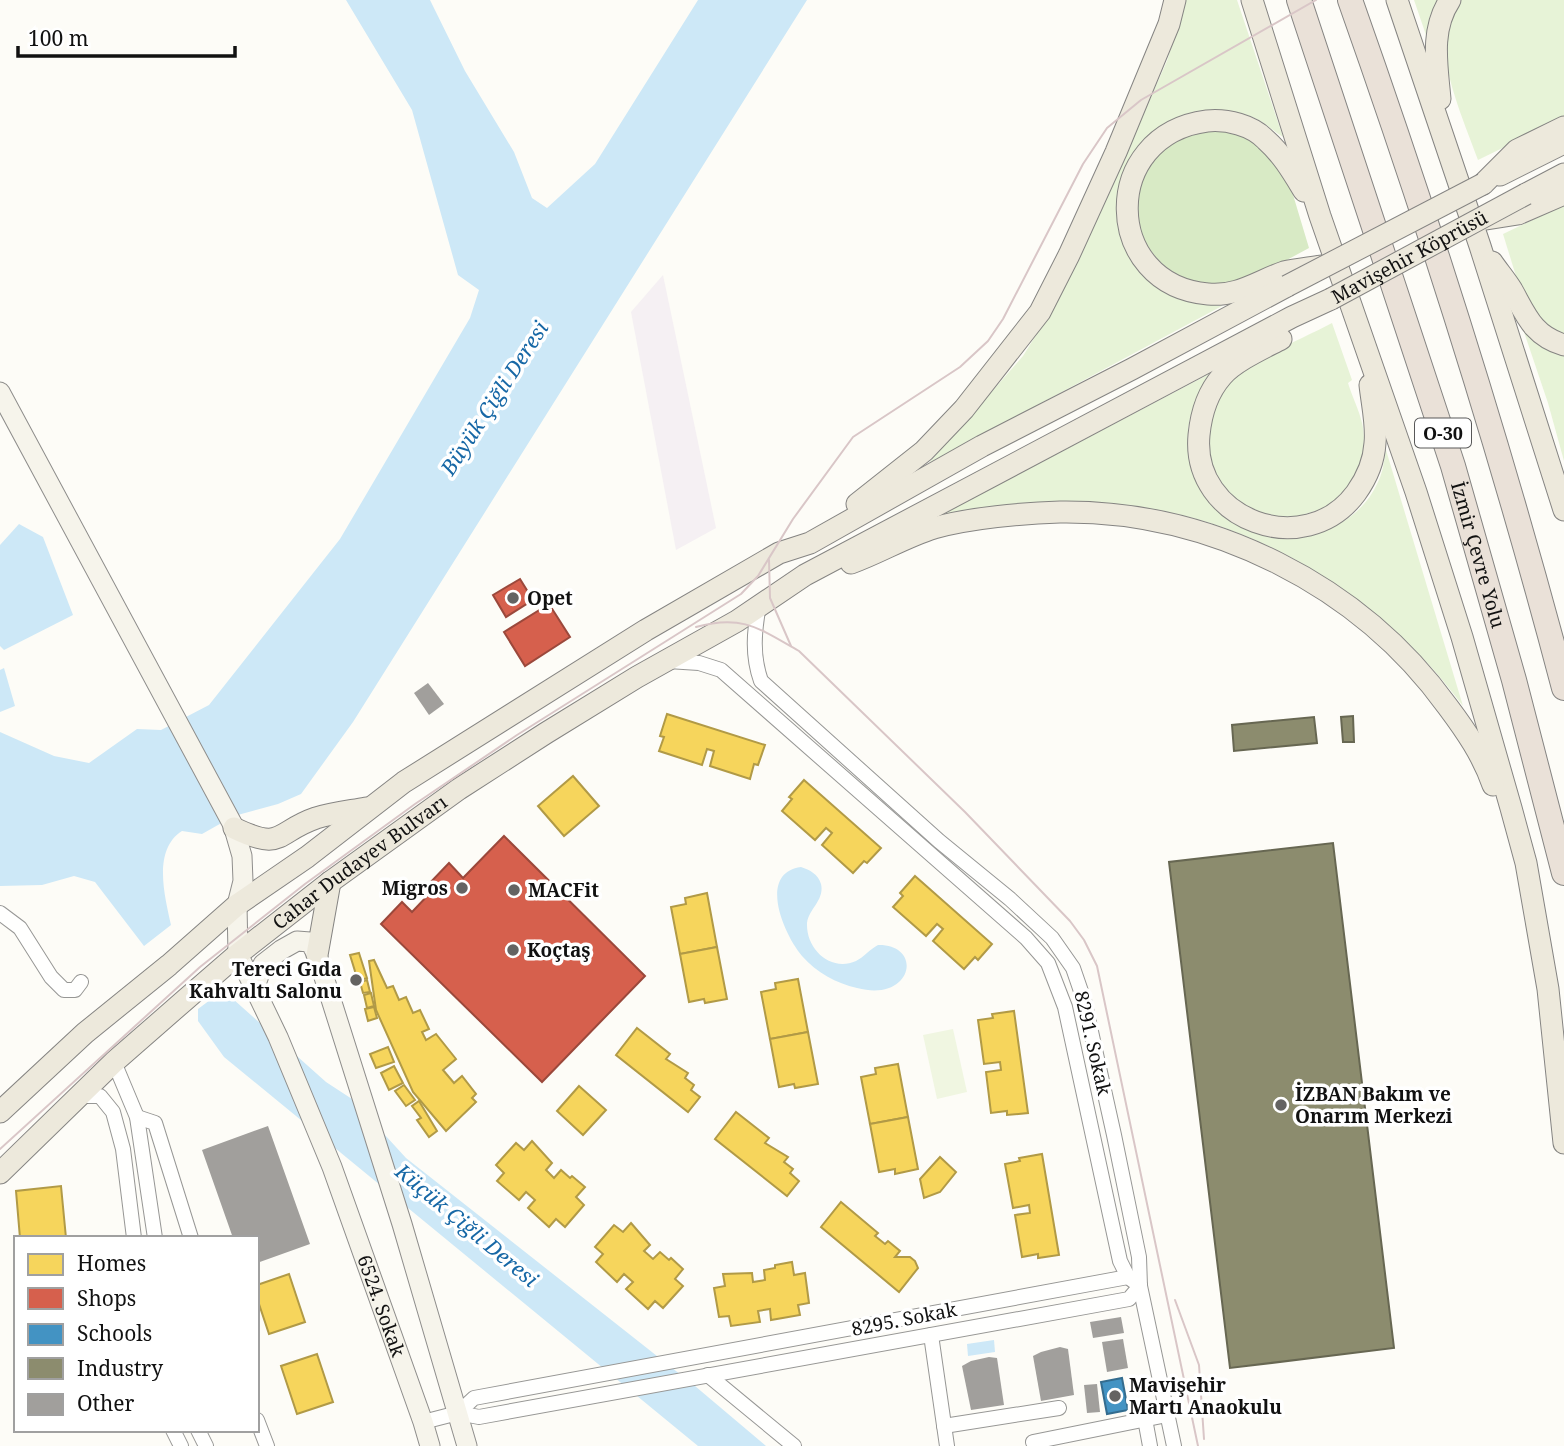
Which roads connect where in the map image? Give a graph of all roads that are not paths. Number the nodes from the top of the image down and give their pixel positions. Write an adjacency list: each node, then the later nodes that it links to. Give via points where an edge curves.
1 (1175, 0): 22 (main road, via 1116,152 1040,312 964,409 924,451)
2 (1252, 0): 14 (main road)
3 (1299, 0): 29 (highway, İzmir Çevre Yolu / O-30, via 1453,466)
4 (1350, 0): 26 (highway, O-30, via 1443,275)
5 (1397, 0): 8 (main road)
6 (1450, 0): 8 (main road, via 1437,29)
7 (1564, 127): 10 (main road)
8 (1444, 136): 15 (main road)
9 (1564, 144): 10 (main road)
10 (1518, 158): 16 (main road, Mavişehir Köprüsü, bridge, via 1483,184 1329,265)
11 (1564, 174): 13 (main road)
12 (1564, 194): 13 (main road)
13 (1530, 200): 17 (main road, Mavişehir Köprüsü, bridge, via 1477,220)
14 (1320, 216): 16 (main road, via 1284,160 1265,138 1244,126 1211,121 1188,124 1167,133 1137,166 1128,189 1131,233 1149,267 1167,282 1188,290 1224,294); 19 (main road)
15 (1480, 246): 18 (main road, via 1530,324); 21 (main road)
16 (1286, 279): 22 (main road, via 1144,363 982,446)
17 (1292, 325): 19 (main road, via 1223,374 1201,420 1198,444 1213,488 1226,504 1259,524 1301,528 1326,520 1348,503 1361,485 1376,443); 23 (main road)
18 (1564, 345)
19 (1367, 351): 33 (main road, via 1462,637 1526,863)
20 (0, 392): 28 (street)
21 (1564, 510)
22 (810, 543): 27 (main road, Cahar Dudayev Bulvarı, via 779,553 592,663)
23 (805, 575): 24 (main road, Cahar Dudayev Bulvarı); 33 (main road, via 854,562 934,528 1060,512 1179,525 1288,567 1379,630 1426,676 1464,728 1488,769)
24 (759, 605): 25 (main road, Cahar Dudayev Bulvarı); 47 (street, 8291. Sokak, via 753,636 761,681 1052,938 1073,968 1084,1000 1139,1257)
25 (667, 661): 30 (main road, Cahar Dudayev Bulvarı, via 459,789); 47 (street, 8291. Sokak, via 721,670 1026,938 1048,963 1065,1007 1120,1261)
26 (1564, 688)
27 (371, 807): 28 (main road, via 315,818 278,838 258,840); 31 (main road, Cahar Dudayev Bulvarı)
28 (235, 830): 31 (street, via 243,881)
29 (1564, 873)
30 (330, 882): 34 (main road, Cahar Dudayev Bulvarı); 35 (main road)
31 (237, 905): 34 (street); 40 (main road, Cahar Dudayev Bulvarı, via 85,1033)
32 (0, 913): 36 (street, via 20,928 64,990 75,990)
33 (1535, 914): 42 (main road)
34 (238, 954): 37 (street, 6524. Sokak); 38 (main road, Cahar Dudayev Bulvarı)
35 (317, 955): 37 (street, via 310,942 297,941 263,964); 51 (street, 6524. Sokak)
36 (80, 982)
37 (255, 987): 54 (street, 6524. Sokak, via 332,1167)
38 (114, 1062): 39 (main road, Cahar Dudayev Bulvarı); 41 (street)
39 (80, 1096): 43 (main road, Cahar Dudayev Bulvarı); 44 (street, via 100,1096 113,1112 123,1149)
40 (0, 1112)
41 (137, 1117): 45 (street); 46 (street, via 155,1123)
42 (1564, 1143)
43 (0, 1173)
44 (134, 1236)
45 (155, 1236)
46 (190, 1236)
47 (1134, 1281): 48 (street, 8295. Sokak, via 1129,1299); 51 (street, 8295. Sokak, via 594,1374 474,1398); 52 (street, 8291. Sokak)
48 (931, 1335): 49 (street, 8295. Sokak); 56 (street)
49 (703, 1376): 51 (street, 8295. Sokak, via 479,1417); 61 (street)
50 (1059, 1408): 56 (street)
51 (458, 1413): 54 (street); 60 (street, 6524. Sokak)
52 (1167, 1415): 53 (street); 64 (street, 8291. Sokak)
53 (1145, 1419): 57 (street); 63 (street)
54 (423, 1422): 59 (street, 6524. Sokak)
55 (259, 1425): 58 (street)
56 (944, 1426): 62 (street)
57 (1032, 1442)
58 (267, 1446)
59 (430, 1446)
60 (467, 1446)
61 (794, 1446)
62 (947, 1446)
63 (1150, 1446)
64 (1174, 1446)

